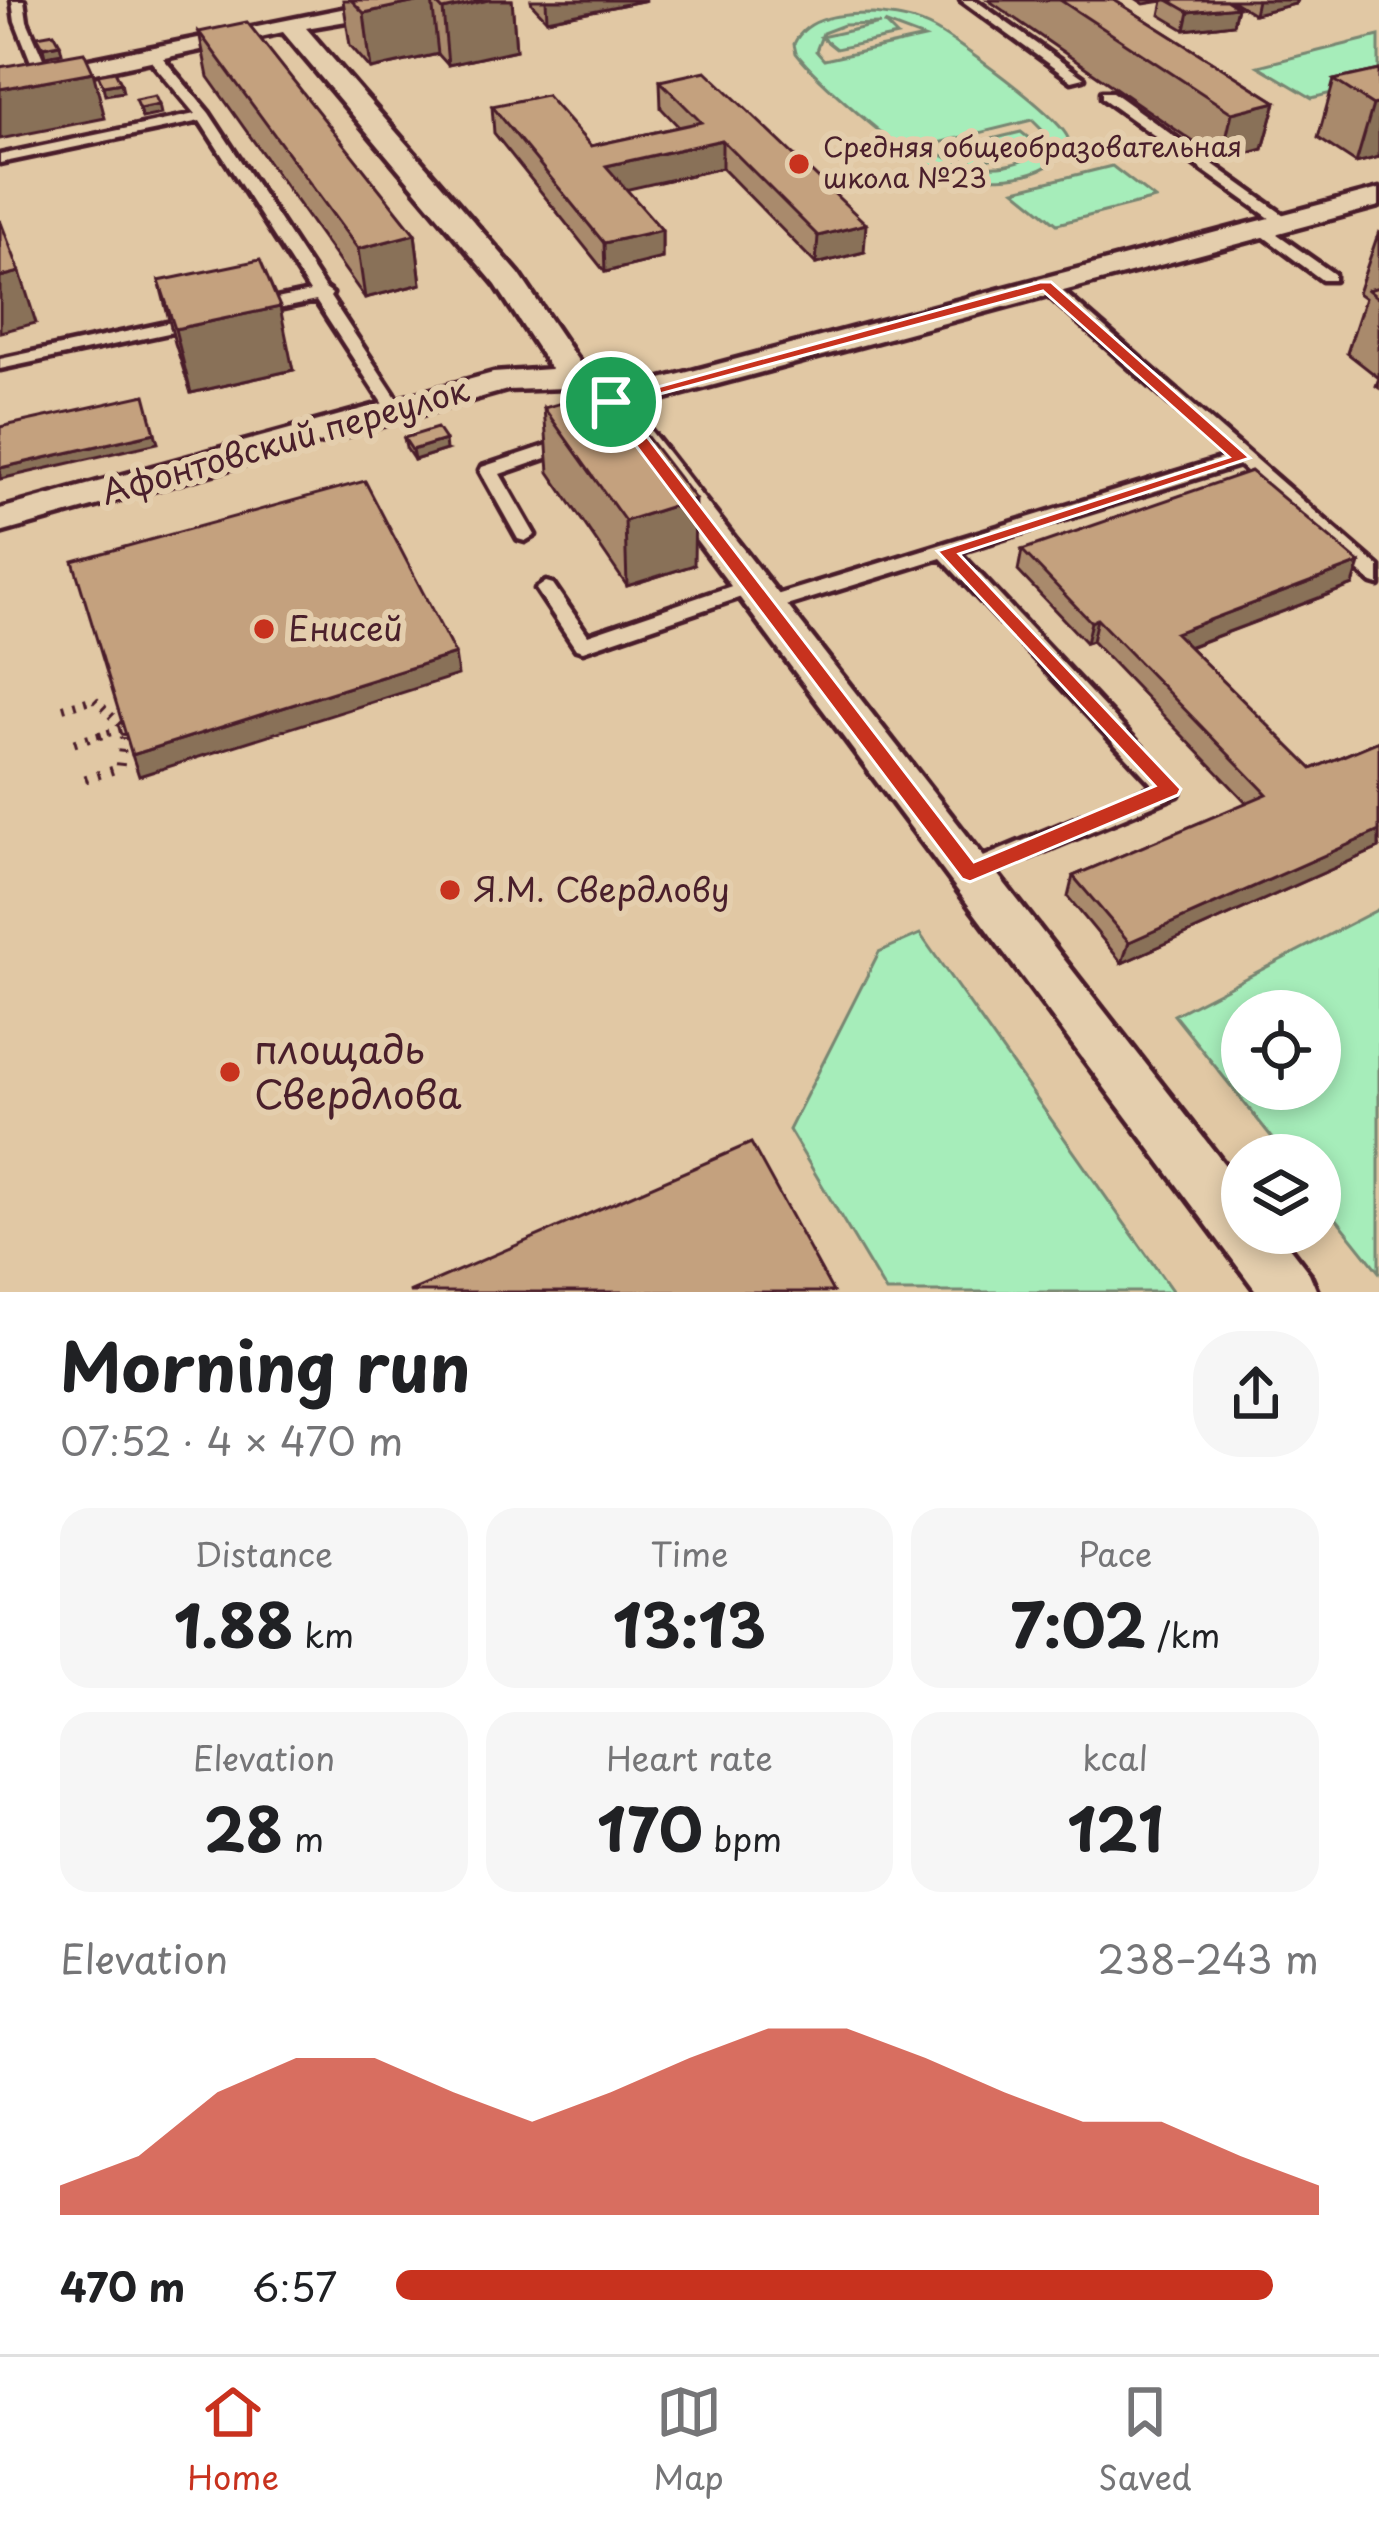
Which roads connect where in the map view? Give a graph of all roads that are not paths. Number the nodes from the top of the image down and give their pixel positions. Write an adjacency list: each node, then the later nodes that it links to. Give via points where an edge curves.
1 (18, 0): 4 (lane)
2 (427, 0): 5 (street)
3 (967, 0): 9 (lane)
4 (21, 21): 6 (lane); 8 (lane)
5 (289, 24): 7 (street); 22 (street, via 508,280)
6 (0, 26)
7 (152, 54): 8 (street); 12 (lane)
8 (44, 77): 10 (street)
9 (1077, 78)
10 (0, 86)
11 (1107, 95): 15 (lane)
12 (204, 116): 13 (lane); 18 (lane)
13 (0, 159)
14 (1379, 197): 15 (street)
15 (1272, 224): 16 (lane); 17 (street)
16 (1328, 277)
17 (1046, 285): 24 (street); 25 (lane)
18 (324, 294): 19 (lane); 23 (lane)
19 (232, 314)
20 (208, 319): 21 (lane)
21 (0, 364)
22 (573, 378): 23 (street, Афонтовский переулок, via 505,380); 24 (street)
23 (396, 411): 26 (street, Афонтовский переулок)
24 (609, 424): 27 (lane, via 489,472); 31 (street)
25 (1241, 458): 28 (lane); 29 (lane)
26 (0, 521)
27 (525, 535)
28 (946, 551): 31 (lane); 32 (lane, via 1170,789)
29 (1379, 578)
30 (546, 589): 31 (lane, via 584,644)
31 (760, 596): 32 (street)
32 (970, 873): 33 (street)
33 (1221, 1201)
34 (1261, 1254): 35 (street)
35 (1290, 1292)

